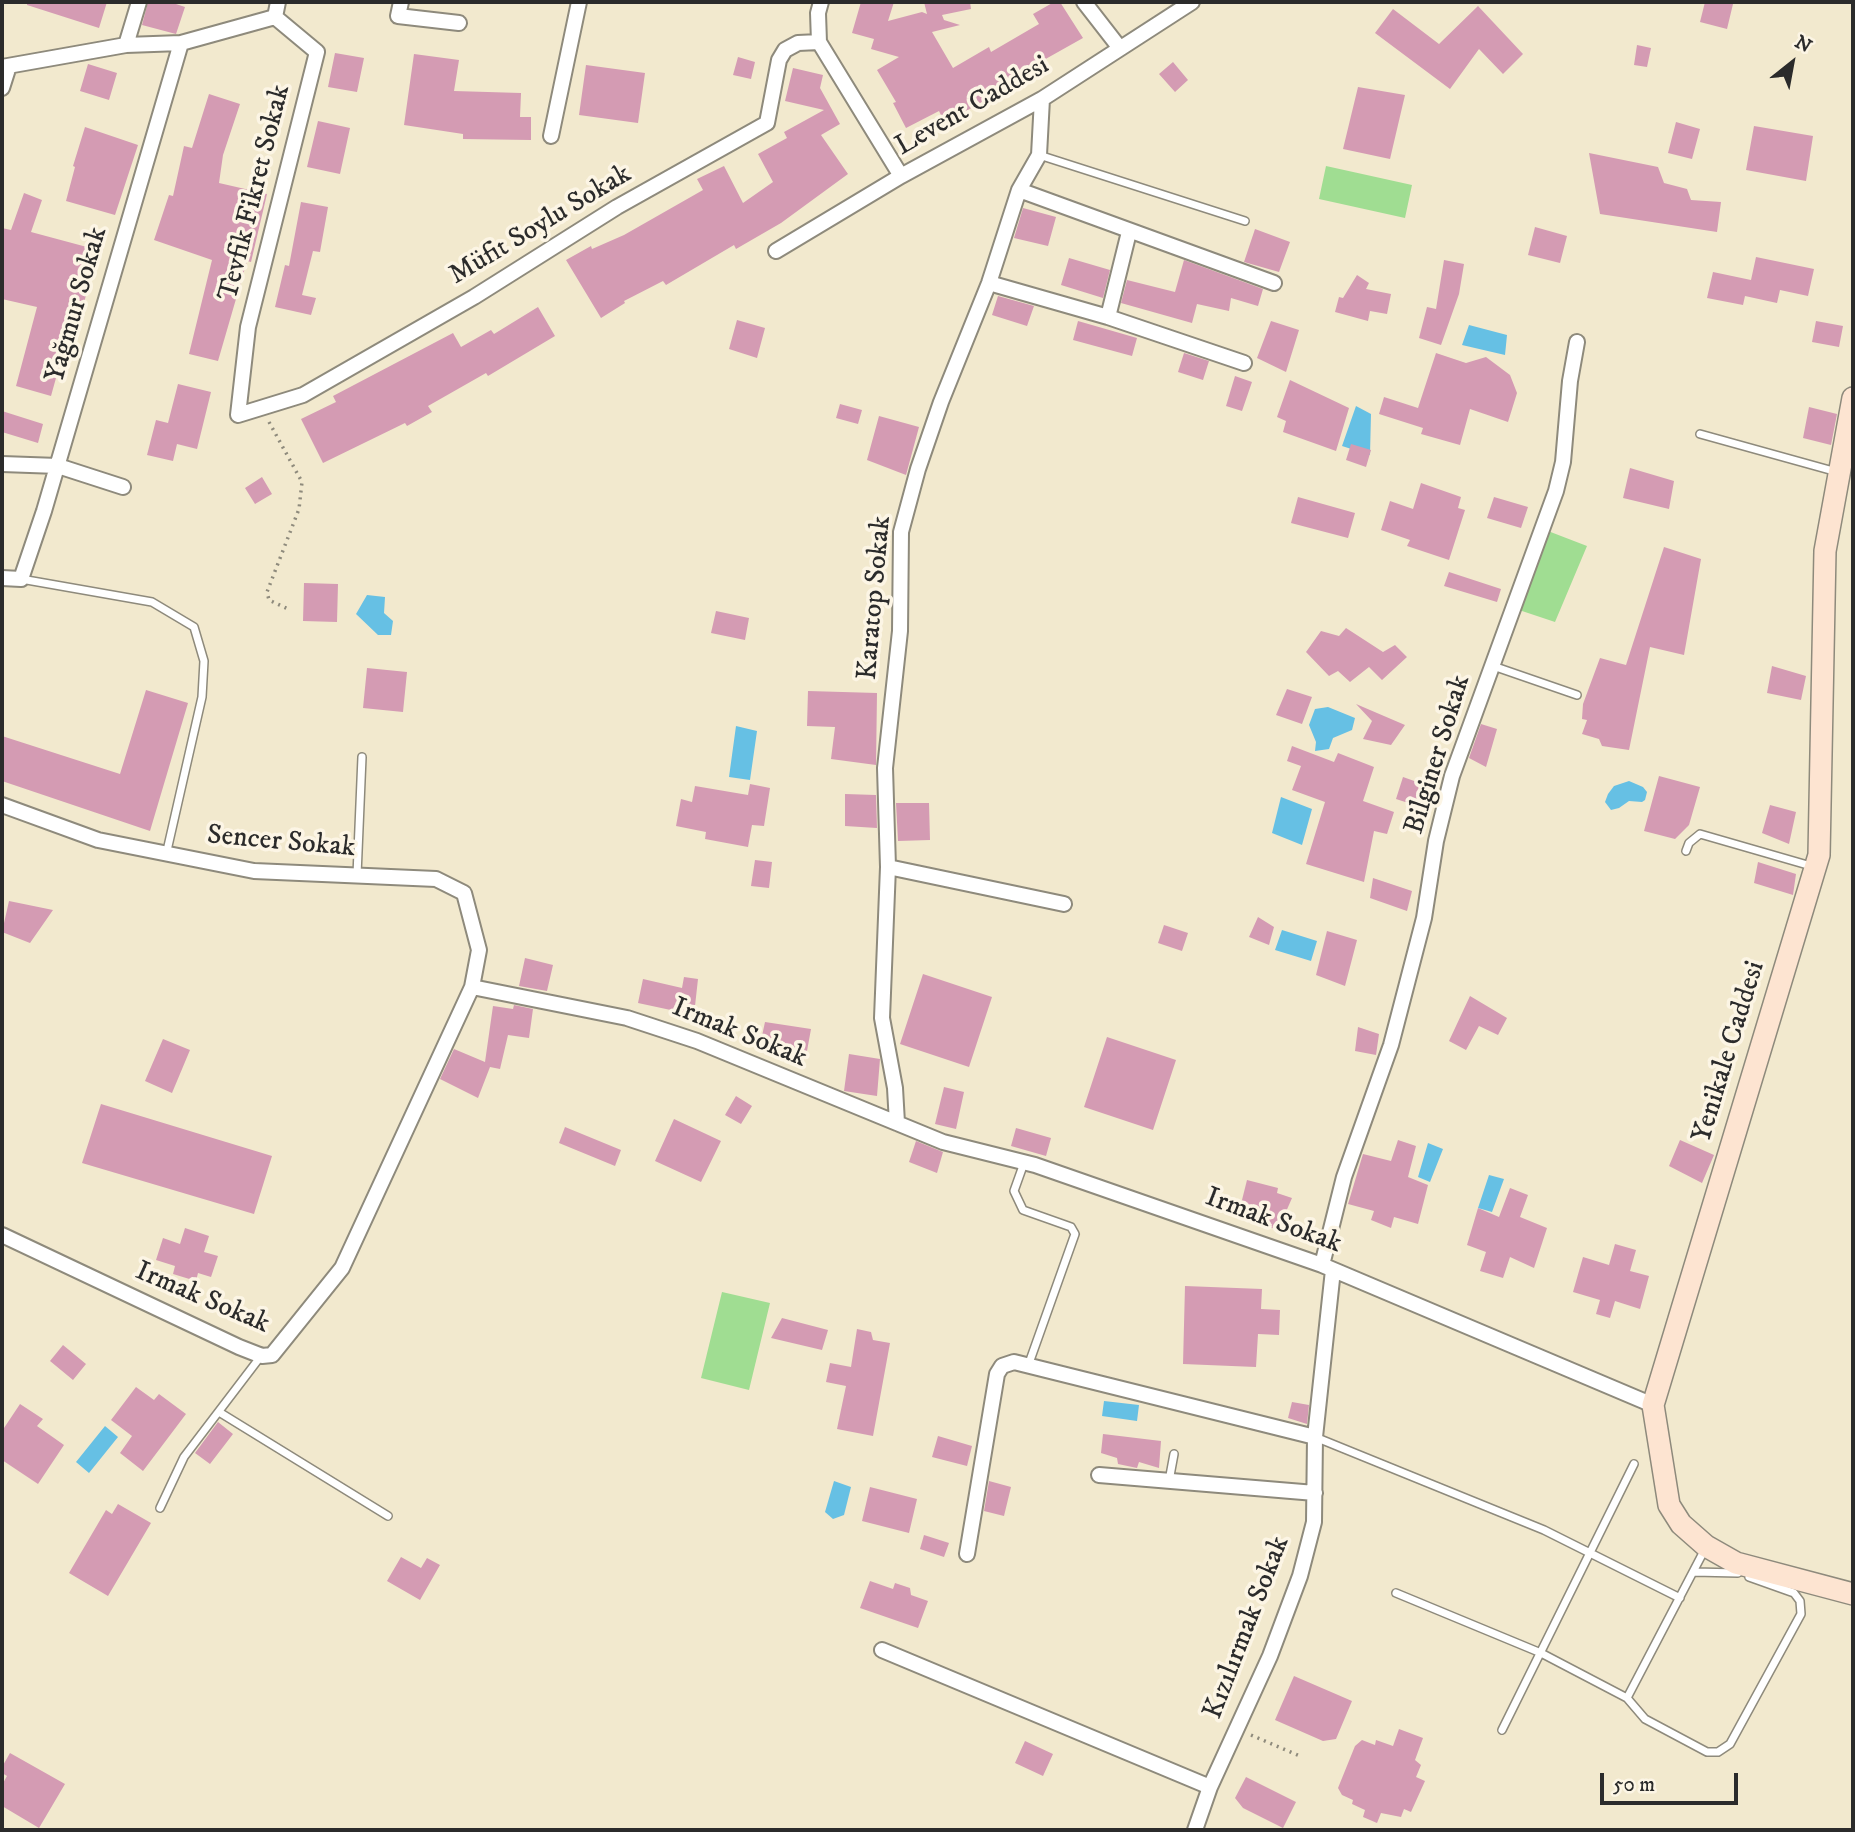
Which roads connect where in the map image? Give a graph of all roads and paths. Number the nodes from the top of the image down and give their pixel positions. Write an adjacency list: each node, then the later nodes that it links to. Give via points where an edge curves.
1 (139, 2): 12 (street)
2 (278, 2): 8 (street)
3 (401, 2): 9 (street, via 398,16)
4 (579, 2): 17 (street)
5 (821, 2): 10 (street)
6 (1084, 2): 13 (street)
7 (1192, 2): 13 (street, Levent Caddesi)
8 (275, 17): 11 (street); 31 (street, Tevfik Fikret Sokak, via 317,52 248,327)
9 (459, 23)
10 (819, 42): 19 (street); 30 (street, Müfit Soylu Sokak, via 797,43 785,50 767,123 617,206 474,297 303,395)
11 (181, 43): 12 (street); 34 (street, Yağmur Sokak)
12 (126, 45): 14 (street)
13 (1119, 47): 16 (street, Levent Caddesi)
14 (5, 66): 15 (street)
15 (2, 88)
16 (1042, 99): 18 (street, Karatop Sokak); 19 (street, Levent Caddesi)
17 (551, 136)
18 (1039, 155): 20 (street, Karatop Sokak); 21 (lane)
19 (901, 176): 23 (street, Levent Caddesi)
20 (1019, 190): 22 (street); 24 (street, Karatop Sokak)
21 (1245, 221)
22 (1129, 232): 25 (street); 26 (street)
23 (776, 251)
24 (989, 283): 26 (street); 46 (street, Karatop Sokak, via 937,414 901,532 900,631 885,768)
25 (1274, 283)
26 (1108, 317): 28 (street)
27 (1577, 342): 40 (street, Bilginer Sokak, via 1556,491)
28 (1244, 363)
29 (1853, 398): 35 (street, Yenikale Caddesi)
30 (261, 408): 31 (street, Müfit Soylu Sokak); 39 (path, via 302,482 299,509 267,592 269,600)
31 (238, 415)
32 (1700, 434): 35 (lane)
33 (2, 464): 34 (street)
34 (58, 467): 36 (street); 38 (street, Yağmur Sokak)
35 (1840, 473): 47 (street, Yenikale Caddesi, via 1825,551 1819,855)
36 (123, 487)
37 (2, 578): 38 (street)
38 (21, 579): 45 (lane, via 152,602 194,627 204,661 202,697)
39 (288, 609)
40 (1493, 666): 41 (lane); 54 (street, Bilginer Sokak, via 1452,776 1424,918 1394,1033 1344,1177)
41 (1577, 695)
42 (362, 757): 48 (lane)
43 (2, 805): 45 (street, Sencer Sokak, via 98,840)
44 (1686, 851): 47 (lane, via 1700,834)
45 (166, 855): 48 (street, Sencer Sokak, via 254,871)
46 (888, 867): 49 (street); 51 (street, Karatop Sokak, via 882,1018)
47 (1815, 867): 57 (street, Yenikale Caddesi)
48 (357, 875): 50 (street, Sencer Sokak, via 436,879 464,893 479,950)
49 (1064, 904)
50 (472, 987): 51 (street, Irmak Sokak, via 639,1021); 55 (street, Irmak Sokak, via 342,1268 282,1345 272,1355)
51 (897, 1123): 52 (street, Irmak Sokak, via 943,1142)
52 (1024, 1163): 54 (street, Irmak Sokak); 56 (lane, via 1014,1191 1023,1210 1072,1227 1075,1234)
53 (2, 1235): 55 (street, Irmak Sokak)
54 (1328, 1267): 57 (street, Irmak Sokak); 59 (street, Kızılırmak Sokak)
55 (262, 1356): 58 (lane)
56 (1028, 1366): 59 (street); 69 (street, via 1014,1362 1002,1366 997,1374)
57 (1653, 1405): 67 (street, Yenikale Caddesi, via 1669,1505 1681,1524)
58 (219, 1412): 65 (lane, via 184,1457); 66 (lane)
59 (1315, 1437): 64 (street, Kızılırmak Sokak); 68 (lane)
60 (1174, 1454): 63 (lane)
61 (1634, 1464): 68 (lane)
62 (1099, 1475): 63 (street)
63 (1169, 1481): 64 (street)
64 (1315, 1493): 77 (street, Kızılırmak Sokak, via 1314,1522 1300,1576)
65 (160, 1508)
66 (388, 1516)
67 (1706, 1546): 70 (lane); 72 (street, Yenikale Caddesi, via 1736,1563)
68 (1591, 1553): 73 (lane); 75 (lane)
69 (967, 1554)
70 (1694, 1572): 73 (lane); 76 (lane, via 1735,1572 1790,1590 1800,1601 1801,1614 1725,1749 1702,1750 1645,1719)
71 (1396, 1593): 75 (lane)
72 (1853, 1594)
73 (1681, 1598): 76 (lane)
74 (882, 1650): 80 (street)
75 (1541, 1653): 76 (lane); 78 (lane)
76 (1627, 1698)
77 (1237, 1729): 79 (path); 80 (street, Kızılırmak Sokak)
78 (1502, 1730)
79 (1300, 1756)
80 (1210, 1787): 81 (street, Kızılırmak Sokak)
81 (1195, 1830)

